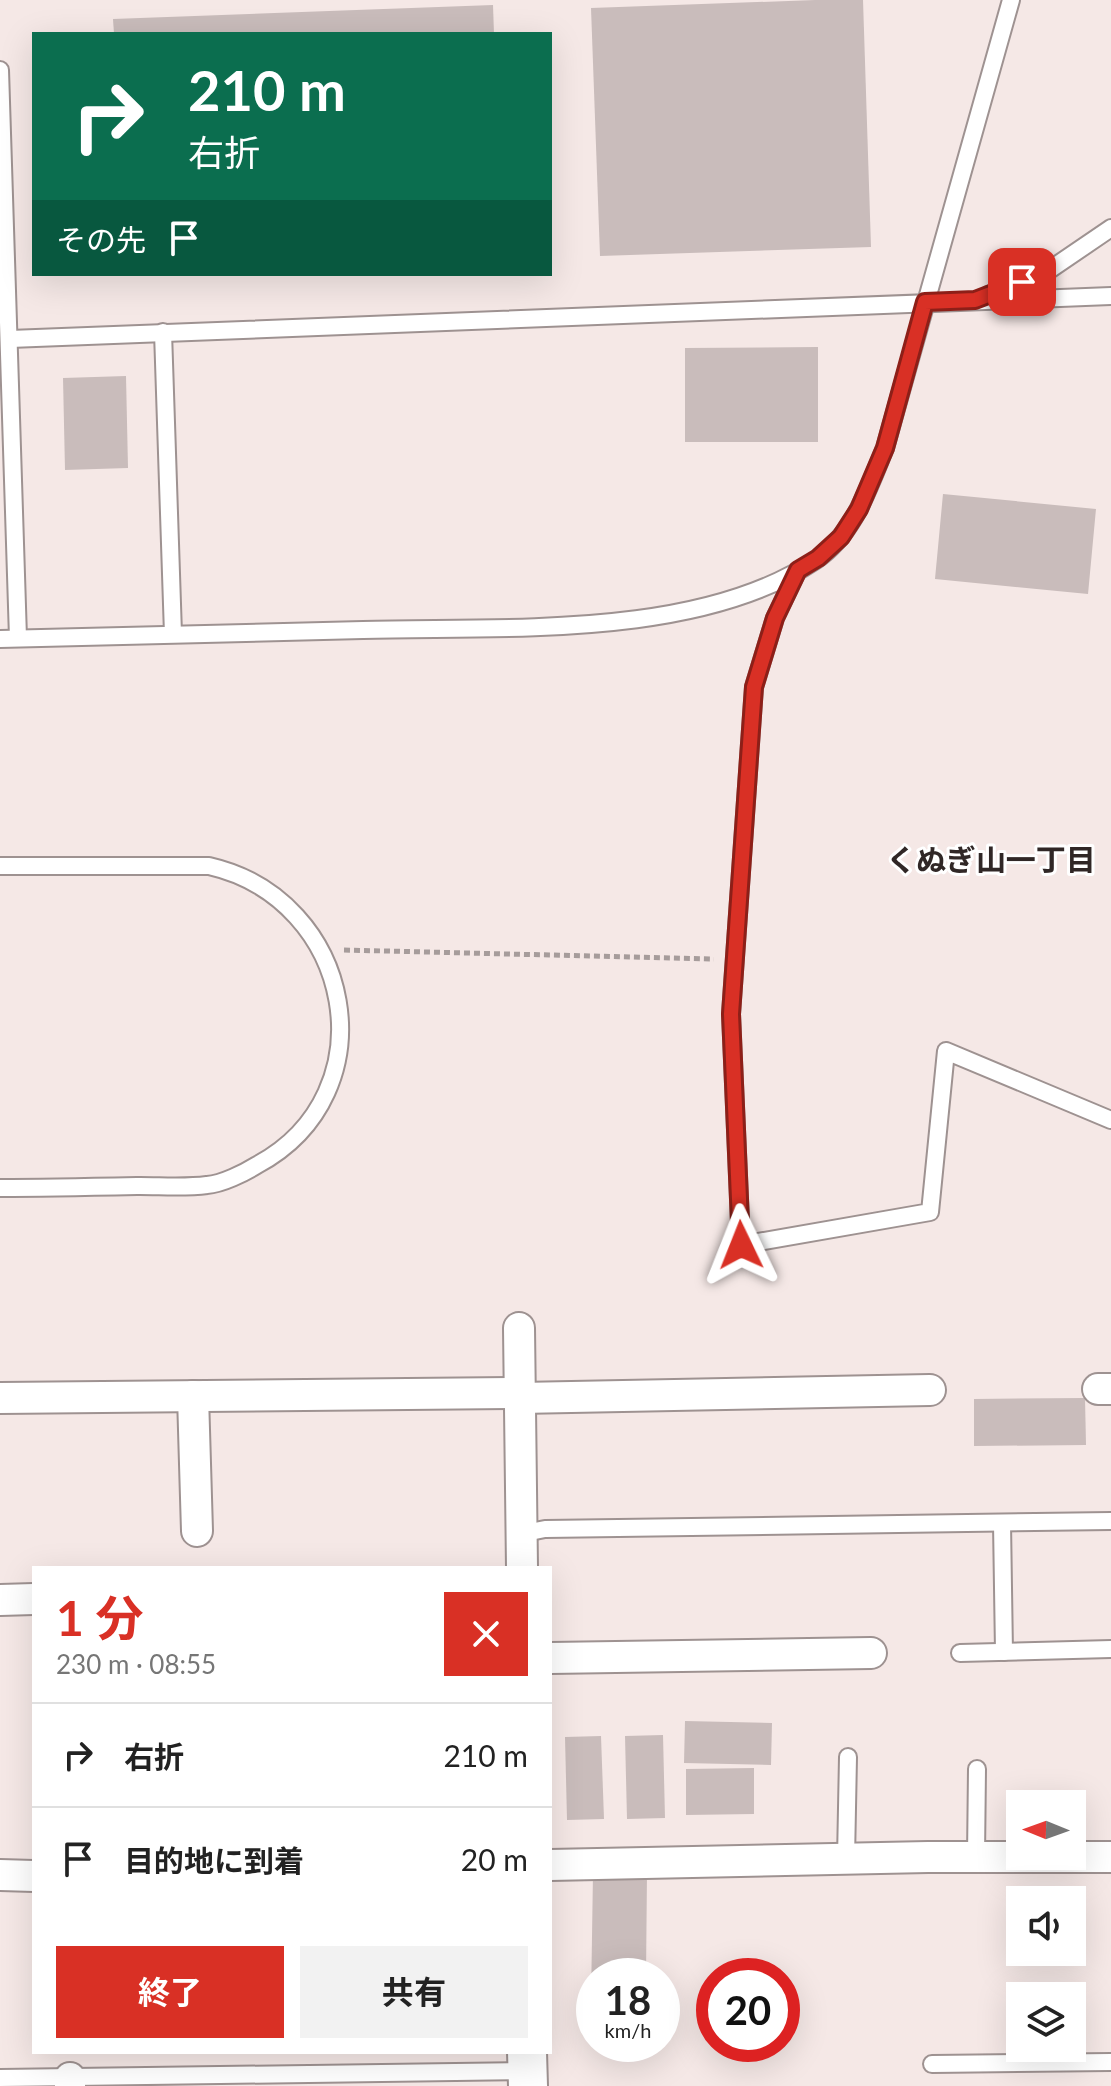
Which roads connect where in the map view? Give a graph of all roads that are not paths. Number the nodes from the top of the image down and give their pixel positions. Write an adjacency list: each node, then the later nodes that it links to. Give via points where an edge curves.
1 (1011, 0): 8 (lane)
2 (0, 70): 3 (lane)
3 (2, 198): 7 (lane)
4 (1111, 228): 6 (lane, via 1045,273)
5 (1111, 296): 6 (lane)
6 (975, 300): 8 (lane)
7 (4, 301): 10 (lane)
8 (925, 302): 9 (lane); 11 (lane, via 885,448 859,509 841,537)
9 (163, 332): 10 (lane); 12 (lane)
10 (10, 339): 13 (lane)
11 (798, 570): 12 (lane, via 773,586 713,603 592,624); 16 (lane, via 775,618 754,687 731,1014 741,1245 930,1212 946,1051)
12 (173, 634): 13 (lane)
13 (18, 638): 14 (lane)
14 (0, 639)
15 (0, 866): 17 (lane, via 209,866 238,872 275,895 323,950 339,1015 335,1067 320,1103 298,1136 258,1165 209,1185)
16 (1111, 1120)
17 (0, 1188)
18 (519, 1328): 20 (street)
19 (930, 1390): 20 (street)
20 (519, 1395): 21 (street); 26 (street)
21 (193, 1396): 22 (street); 25 (street)
22 (0, 1398)
23 (1111, 1521): 24 (lane)
24 (1002, 1523): 26 (lane, via 545,1529); 31 (lane)
25 (197, 1531)
26 (520, 1534): 27 (street)
27 (522, 1566)
28 (32, 1599): 29 (street)
29 (0, 1600)
30 (1111, 1649): 31 (lane)
31 (1004, 1652): 33 (lane)
32 (871, 1653): 34 (street)
33 (960, 1653)
34 (552, 1658)
35 (848, 1757): 39 (lane)
36 (977, 1769): 37 (lane)
37 (976, 1857): 38 (street); 39 (street)
38 (1111, 1857)
39 (846, 1859): 40 (street)
40 (552, 1865)
41 (0, 1875): 42 (street)
42 (32, 1876)
43 (1111, 2062): 44 (lane)
44 (932, 2064)
45 (528, 2070): 47 (lane)
46 (0, 2078): 47 (lane)
47 (70, 2082)

